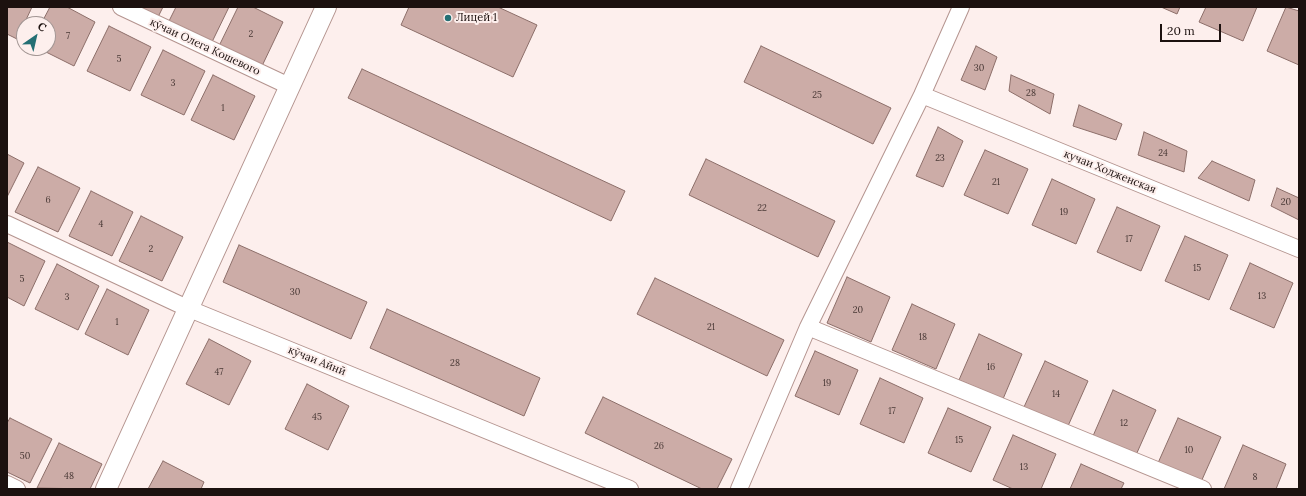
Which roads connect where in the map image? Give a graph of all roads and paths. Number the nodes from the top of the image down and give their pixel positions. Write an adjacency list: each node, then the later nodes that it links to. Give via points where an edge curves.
1 (121, 7): 4 (street, кӯчаи Олега Кошевого)
2 (326, 7): 4 (street)
3 (961, 7): 5 (street)
4 (289, 86): 8 (street)
5 (922, 95): 7 (street, кучаи Ходженская); 9 (street)
6 (7, 224): 8 (street, кӯчаи Айнӣ)
7 (1299, 249)
8 (187, 308): 12 (street); 13 (street, кӯчаи Айнӣ)
9 (808, 327): 14 (street); 15 (street)
10 (7, 484): 11 (street)
11 (17, 489)
12 (106, 489)
13 (630, 489)
14 (739, 489)
15 (1203, 489)

